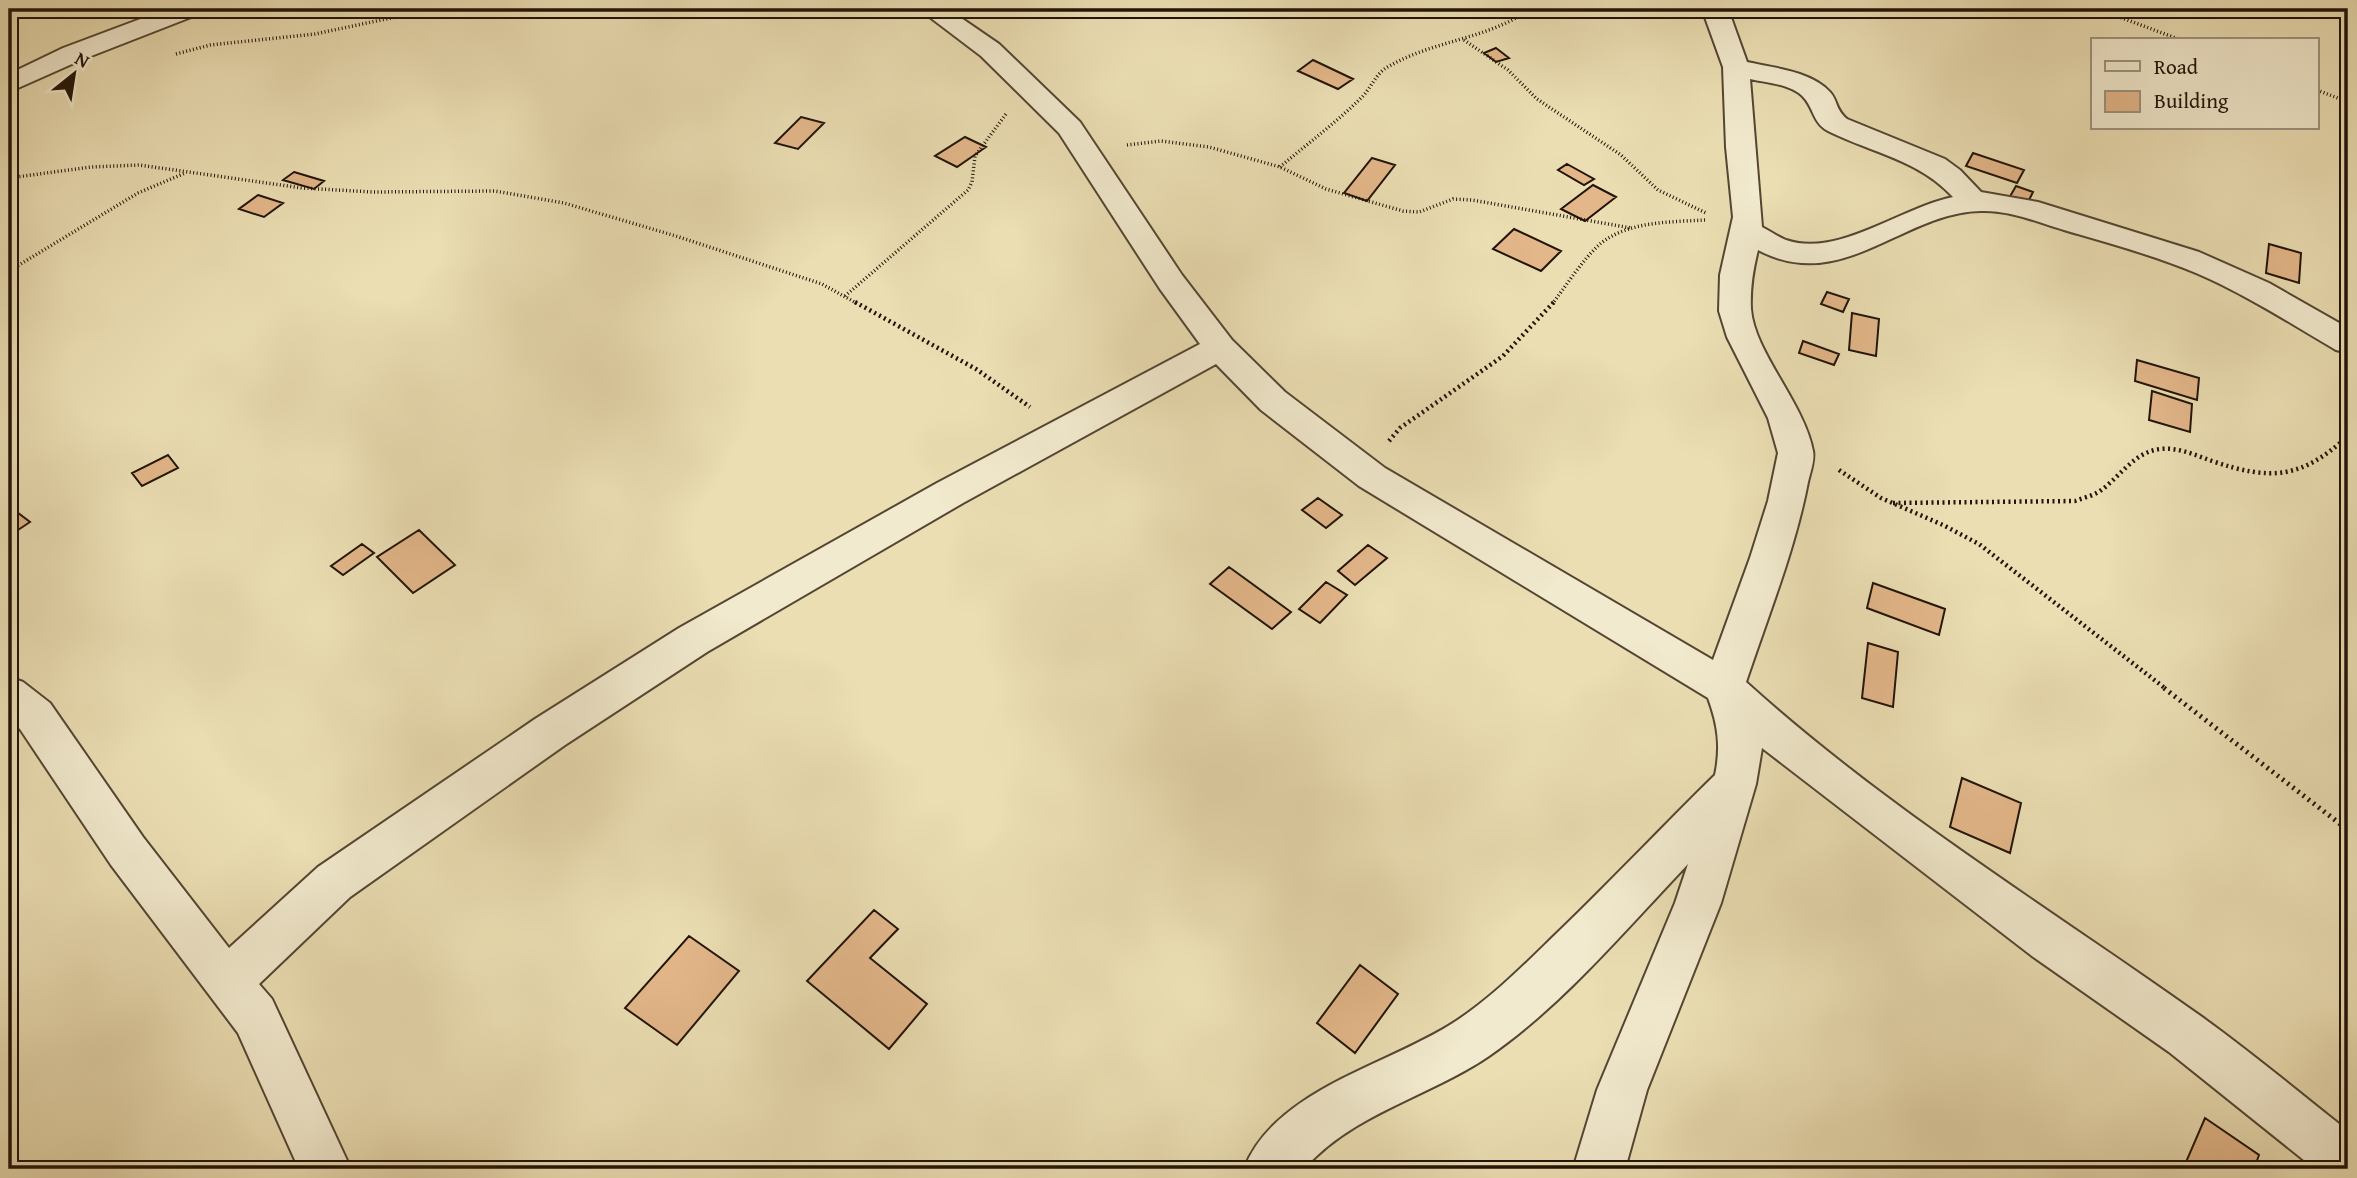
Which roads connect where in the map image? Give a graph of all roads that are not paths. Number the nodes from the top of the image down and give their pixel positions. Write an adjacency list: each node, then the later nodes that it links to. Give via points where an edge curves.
1 (190, 9): 5 (street, via 72,54)
2 (932, 9): 9 (street, via 973,26 990,50 1070,128)
3 (1715, 9): 4 (street)
4 (1736, 67): 6 (street, via 1804,84 1819,97 1826,117 1837,125 1935,165); 7 (street)
5 (9, 84)
6 (1973, 201): 7 (street, via 1946,207 1848,248 1815,253 1766,245); 8 (street, via 2041,213 2224,273)
7 (1738, 223): 10 (street, via 1735,311 1743,337 1785,418 1796,453 1769,558)
8 (2348, 342)
9 (1220, 348): 10 (street, via 1273,401 1364,471); 13 (street, via 693,640 334,882)
10 (1724, 687): 12 (street, via 1737,720 1741,751); 14 (street, via 1791,748 2048,940 2186,1035)
11 (9, 694): 13 (street, via 35,716 127,852)
12 (1735, 784): 16 (street, via 1495,1023 1321,1118); 17 (street, via 1698,903 1622,1090)
13 (228, 981): 15 (street, via 255,1016)
14 (2348, 1163)
15 (325, 1169)
16 (1270, 1169)
17 (1600, 1169)

